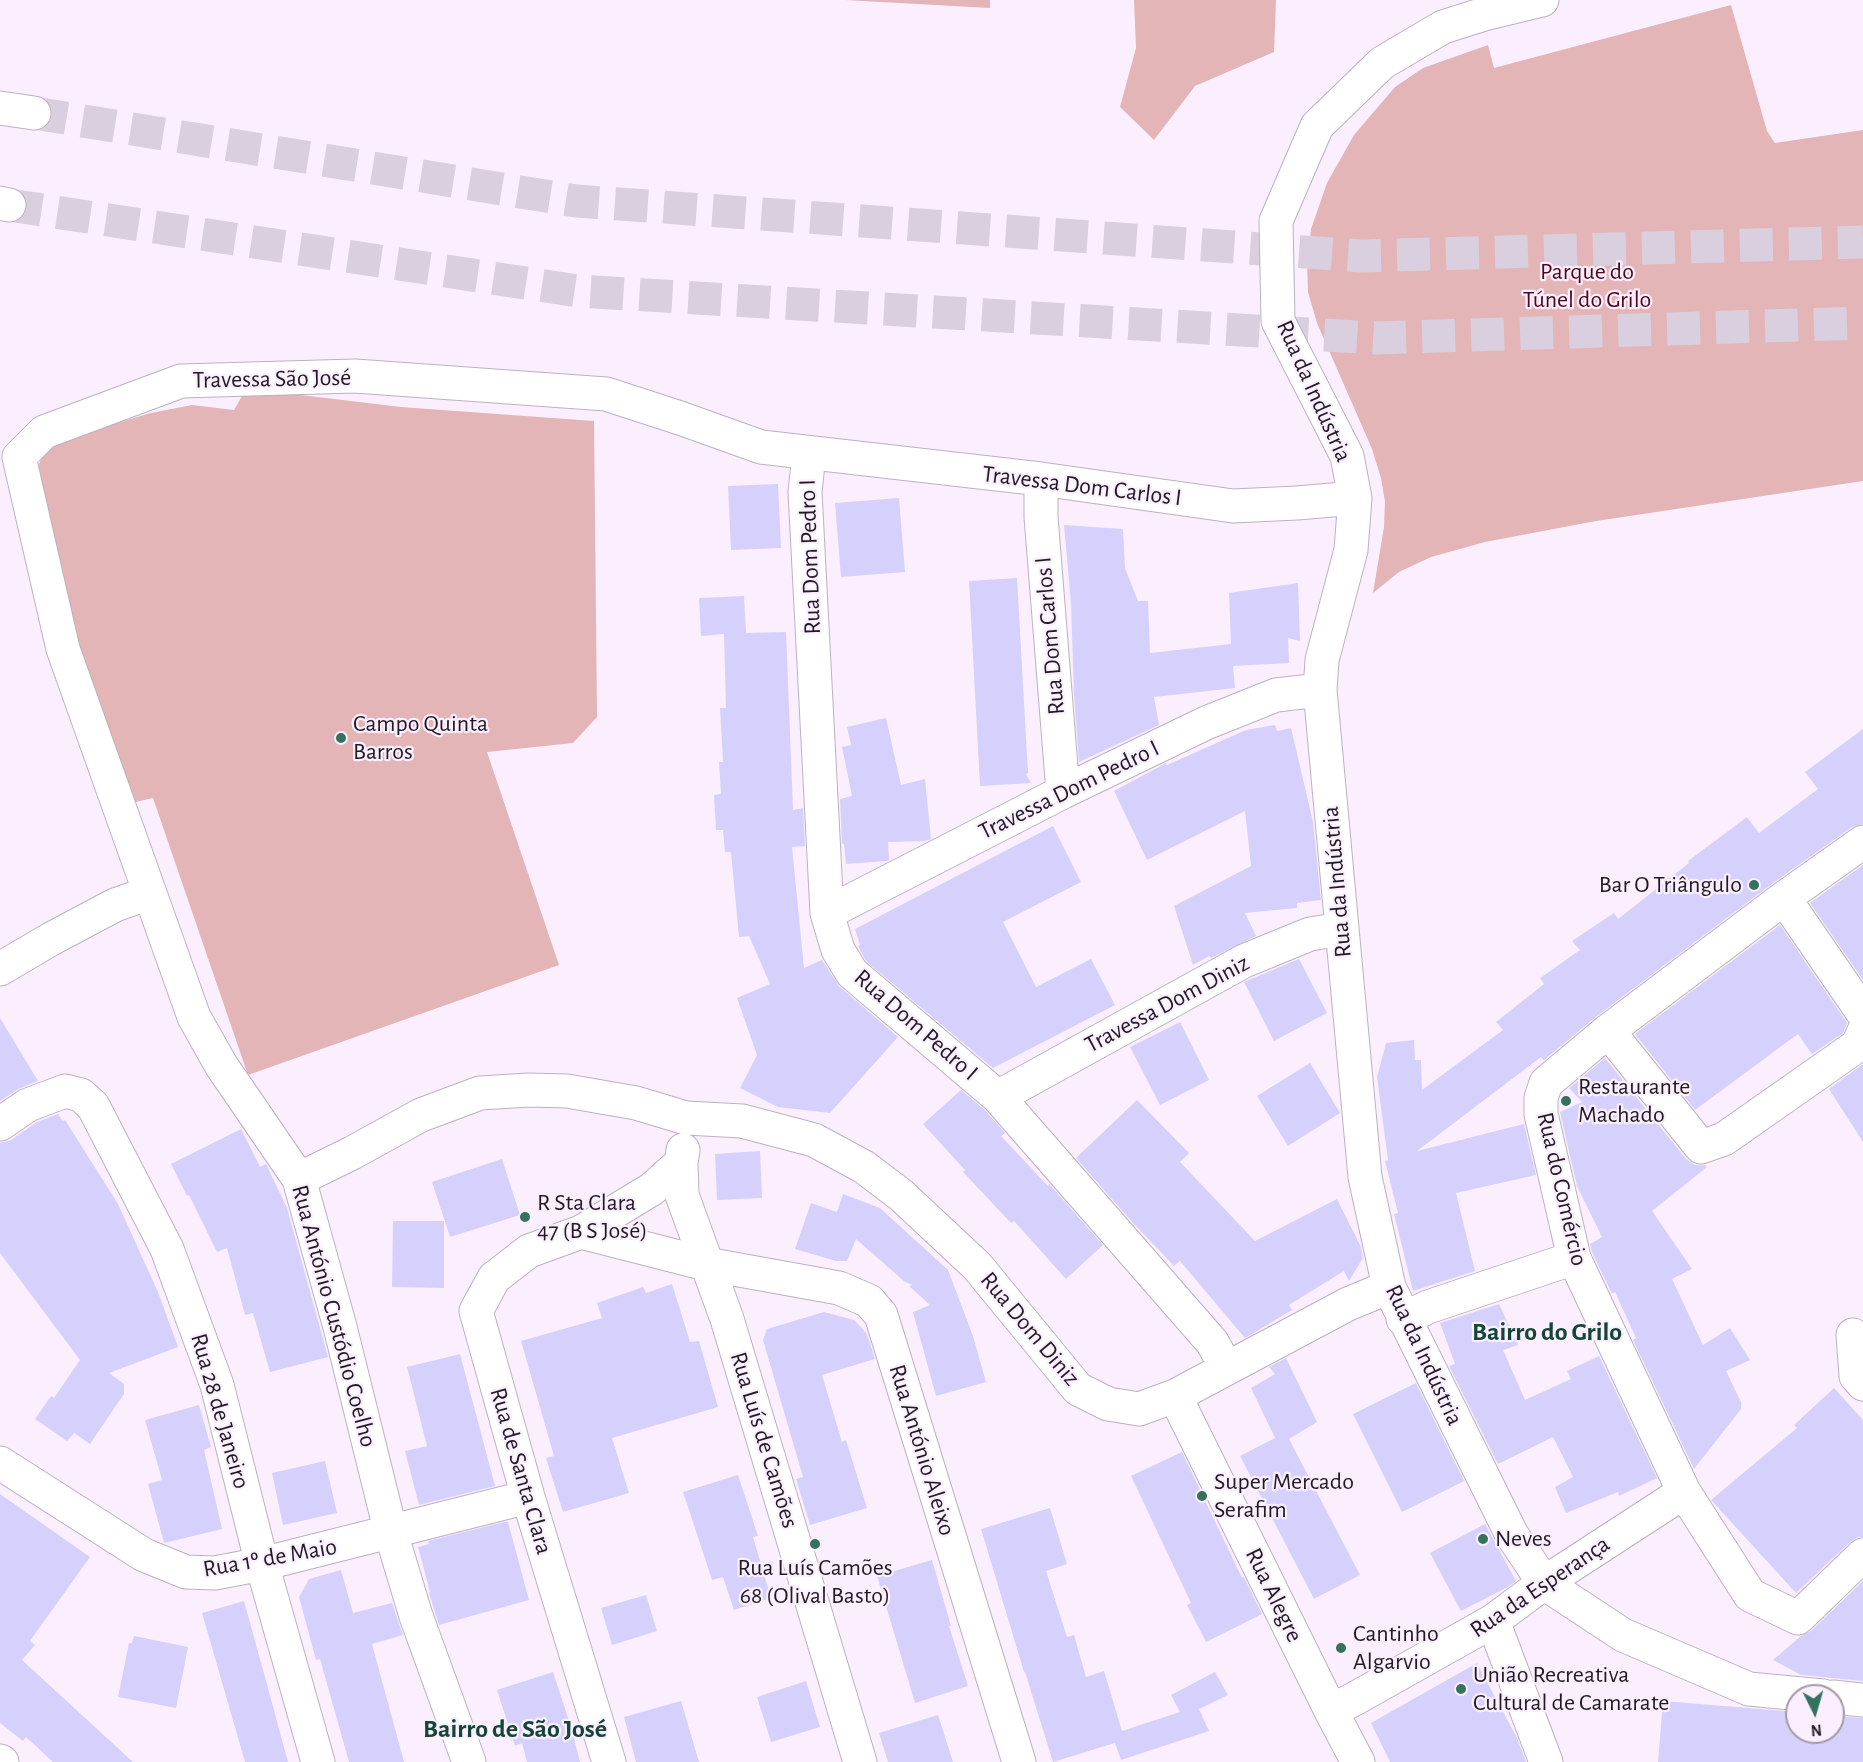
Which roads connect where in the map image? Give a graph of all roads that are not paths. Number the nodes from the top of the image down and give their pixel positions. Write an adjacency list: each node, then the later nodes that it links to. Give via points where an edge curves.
1 (1542, 0): 6 (main road, Rua da Indústria, via 1443,27 1382,63 1317,126 1276,221 1278,321 1347,456)
2 (0, 108): 3 (main road)
3 (34, 113)
4 (809, 454): 5 (main road, Travessa Dom Carlos I); 10 (main road, Travessa São José, via 761,447 606,394 355,376 181,381 44,432 19,457 32,515 63,649); 12 (main road, Rua Dom Pedro I, via 805,492)
5 (1041, 479): 6 (main road, Travessa Dom Carlos I, via 1233,506); 8 (main road, Rua Dom Carlos I)
6 (1354, 498): 7 (main road, Rua da Indústria, via 1351,550 1322,660)
7 (1320, 690): 8 (main road, Travessa Dom Pedro I, via 1276,695 1216,719); 13 (main road, Rua da Indústria)
8 (1063, 792): 12 (main road, Travessa Dom Pedro I)
9 (1863, 842): 11 (main road, Rua do Comércio)
10 (149, 893): 14 (main road, via 115,905); 22 (main road, Rua António Custódio Coelho, via 195,1017 221,1065)
11 (1784, 898): 15 (main road); 16 (main road, Rua do Comércio)
12 (827, 913): 18 (main road, Rua Dom Pedro I, via 838,950 852,973)
13 (1342, 929): 18 (main road, Travessa Dom Diniz, via 1311,934 1244,962); 26 (main road, Rua da Indústria, via 1365,1177)
14 (0, 969)
15 (1863, 1013)
16 (1608, 1031): 17 (main road, via 1701,1147 1724,1139 1840,1058 1858,1045); 24 (main road, Rua do Comércio, via 1546,1083 1541,1098 1541,1114)
17 (1863, 1033)
18 (998, 1097): 29 (main road, Rua Dom Pedro I, via 1212,1342)
19 (686, 1118): 21 (main road, Rua Luís de Camões); 22 (main road, Rua Dom Diniz, via 636,1103 567,1091 480,1093 421,1115); 31 (main road, Rua Dom Diniz, via 742,1121 814,1140 864,1167 901,1195 977,1266 1078,1389 1108,1404 1139,1409)
20 (0, 1124): 37 (main road, Rua 28 de Janeiro, via 28,1105 65,1090 81,1095 93,1106 167,1249 217,1385)
21 (681, 1163): 23 (main road, Rua de Santa Clara, via 652,1189); 25 (main road, Rua Luís de Camões, via 682,1195)
22 (298, 1179): 35 (main road, Rua António Custódio Coelho, via 340,1327)
23 (581, 1232): 25 (main road); 34 (main road, Rua de Santa Clara, via 529,1251 494,1278 476,1311)
24 (1574, 1258): 27 (main road); 33 (main road, Rua do Comércio)
25 (706, 1264): 47 (main road, Rua Luís de Camões, via 727,1319); 48 (main road, Rua António Aleixo, via 839,1288 869,1301 881,1315)
26 (1389, 1287): 27 (main road, Rua da Indústria); 29 (main road, Rua Dom Diniz)
27 (1402, 1319): 38 (main road, Rua da Indústria, via 1512,1535)
28 (1854, 1335): 30 (main road, via 1856,1376)
29 (1226, 1367): 31 (main road, Rua Dom Diniz)
30 (1863, 1384)
31 (1175, 1396): 43 (main road, Rua Alegre)
32 (0, 1463): 37 (main road, Rua 1º de Maio, via 144,1555 186,1572 215,1573)
33 (1684, 1492): 36 (main road, Rua do Comércio, via 1750,1595 1798,1618); 38 (main road, Rua da Esperança)
34 (528, 1497): 35 (main road, Rua 1º de Maio); 46 (main road, Rua de Santa Clara)
35 (391, 1533): 37 (main road, Rua 1º de Maio); 45 (main road, Rua António Custódio Coelho, via 416,1616)
36 (1863, 1555)
37 (262, 1564): 44 (main road, Rua 28 de Janeiro)
38 (1544, 1583): 39 (main road, Rua da Esperança); 40 (main road, Rua da Indústria, via 1623,1635 1749,1689)
39 (1493, 1621): 43 (main road, Rua da Esperança); 50 (main road)
40 (1785, 1692)
41 (1845, 1698): 42 (main road)
42 (1863, 1700)
43 (1330, 1711): 49 (main road, Rua Alegre)
44 (318, 1762)
45 (469, 1762)
46 (609, 1762)
47 (860, 1762)
48 (1019, 1762)
49 (1358, 1762)
50 (1546, 1762)

